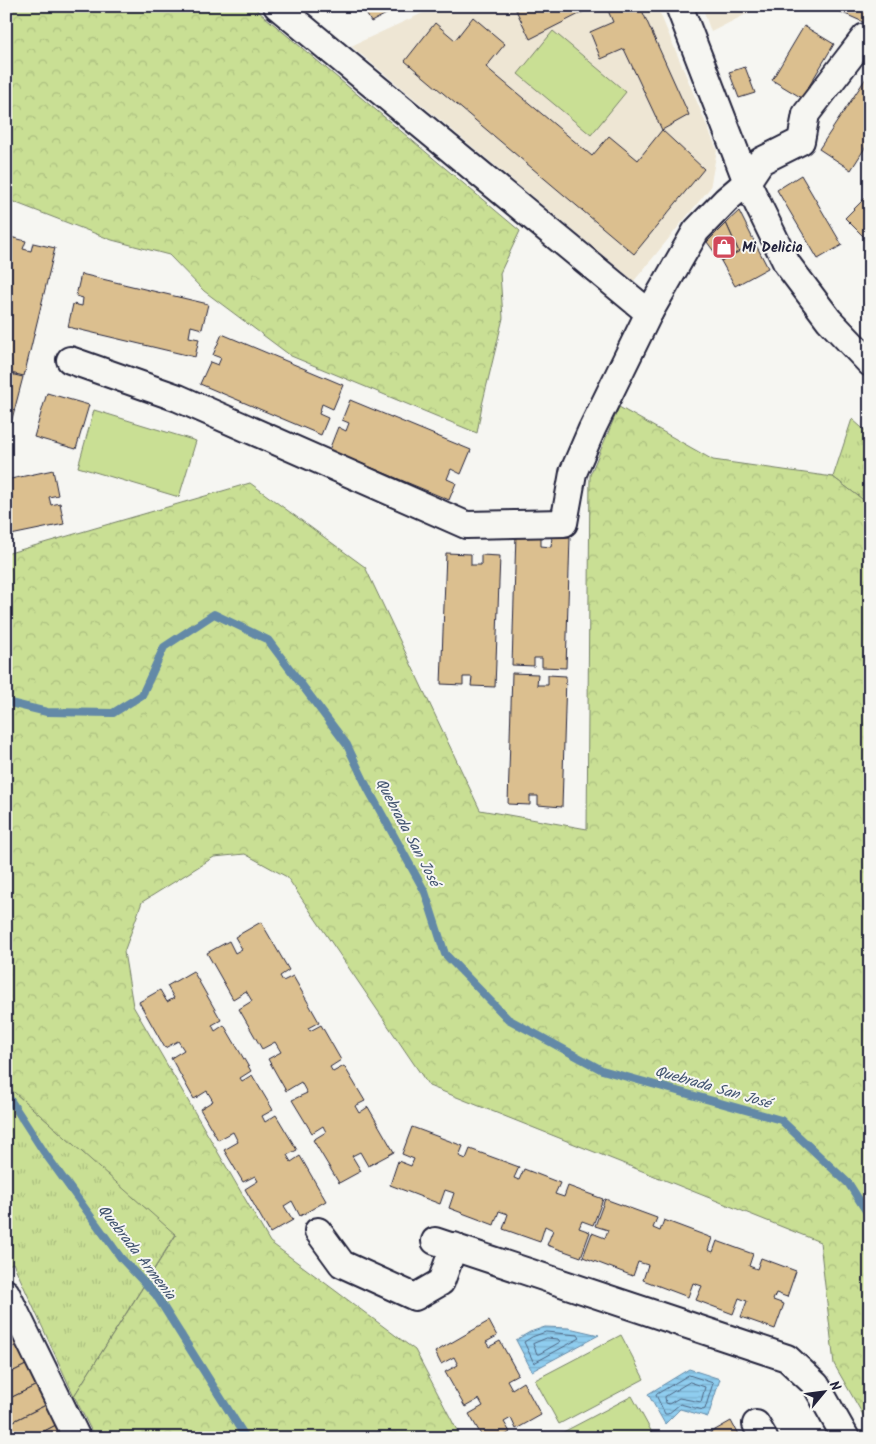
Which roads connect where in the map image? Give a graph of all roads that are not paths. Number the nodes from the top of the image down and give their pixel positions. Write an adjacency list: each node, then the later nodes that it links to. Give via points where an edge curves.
1 (277, 6): 5 (street)
2 (679, 6): 4 (street)
3 (865, 37): 4 (street, via 806,114 801,141 761,161)
4 (747, 182): 5 (street, via 696,231); 7 (street, via 787,264 829,320)
5 (649, 313): 6 (street, via 573,472 564,523 466,524 178,398)
6 (70, 360)
7 (870, 363)
8 (318, 1231): 11 (street, via 342,1264 415,1297 441,1282 444,1243 788,1358 816,1384)
9 (6, 1293): 10 (street)
10 (77, 1438)
11 (846, 1438)

